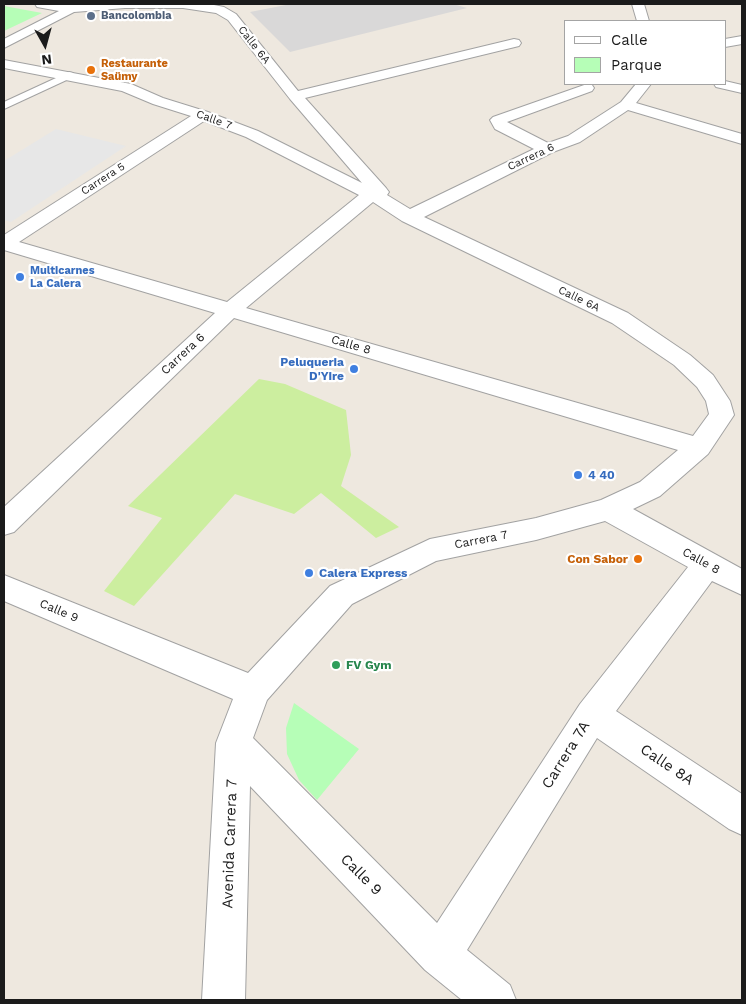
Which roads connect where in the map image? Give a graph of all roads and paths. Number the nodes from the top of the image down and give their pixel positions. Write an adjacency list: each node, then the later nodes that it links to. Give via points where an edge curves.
1 (42, 4): 4 (street)
2 (124, 4): 4 (street, Calle 6A); 16 (street, Calle 6A, via 183,4 220,10 232,17)
3 (638, 4): 5 (street)
4 (71, 9): 9 (street)
5 (643, 20)
6 (742, 40): 8 (street)
7 (514, 43): 16 (street)
8 (726, 43)
9 (4, 44)
10 (4, 64): 11 (street, Calle 7)
11 (69, 75): 18 (lane); 19 (street, Calle 7, via 126,87)
12 (643, 85): 17 (street, Carrera 6)
13 (725, 85): 15 (street)
14 (587, 88): 21 (street, via 498,120 501,126)
15 (742, 89)
16 (295, 96): 22 (street, Calle 6A)
17 (626, 105): 20 (street); 21 (street, Carrera 6, via 574,138)
18 (4, 106)
19 (203, 115): 22 (street, Calle 7, via 252,134); 24 (street, Carrera 5)
20 (742, 139)
21 (546, 149): 23 (street, Carrera 6)
22 (380, 198): 23 (street, Calle 7); 25 (street, Carrera 6)
23 (409, 217): 26 (street, Calle 6A, via 620,318 682,360 705,381)
24 (4, 244): 25 (street, Calle 8)
25 (230, 310): 27 (street, Calle 8); 29 (street, Carrera 6)
26 (732, 419): 27 (street, Carrera 7)
27 (699, 447): 28 (street, Carrera 7, via 650,489)
28 (608, 509): 30 (street, Calle 8); 33 (street, Carrera 7, via 536,529 430,551 342,596)
29 (4, 524)
30 (707, 565): 31 (street, Calle 8); 34 (street, Carrera 7A)
31 (742, 583)
32 (4, 588): 33 (street, Calle 9)
33 (253, 691): 35 (street, Avenida Carrera 7)
34 (592, 715): 36 (street, Calle 8A); 37 (street, Carrera 7A)
35 (234, 743): 37 (street, Calle 9); 38 (street, Avenida Carrera 7)
36 (742, 816)
37 (440, 955): 39 (street, Calle 9)
38 (223, 1000)
39 (495, 1000)

